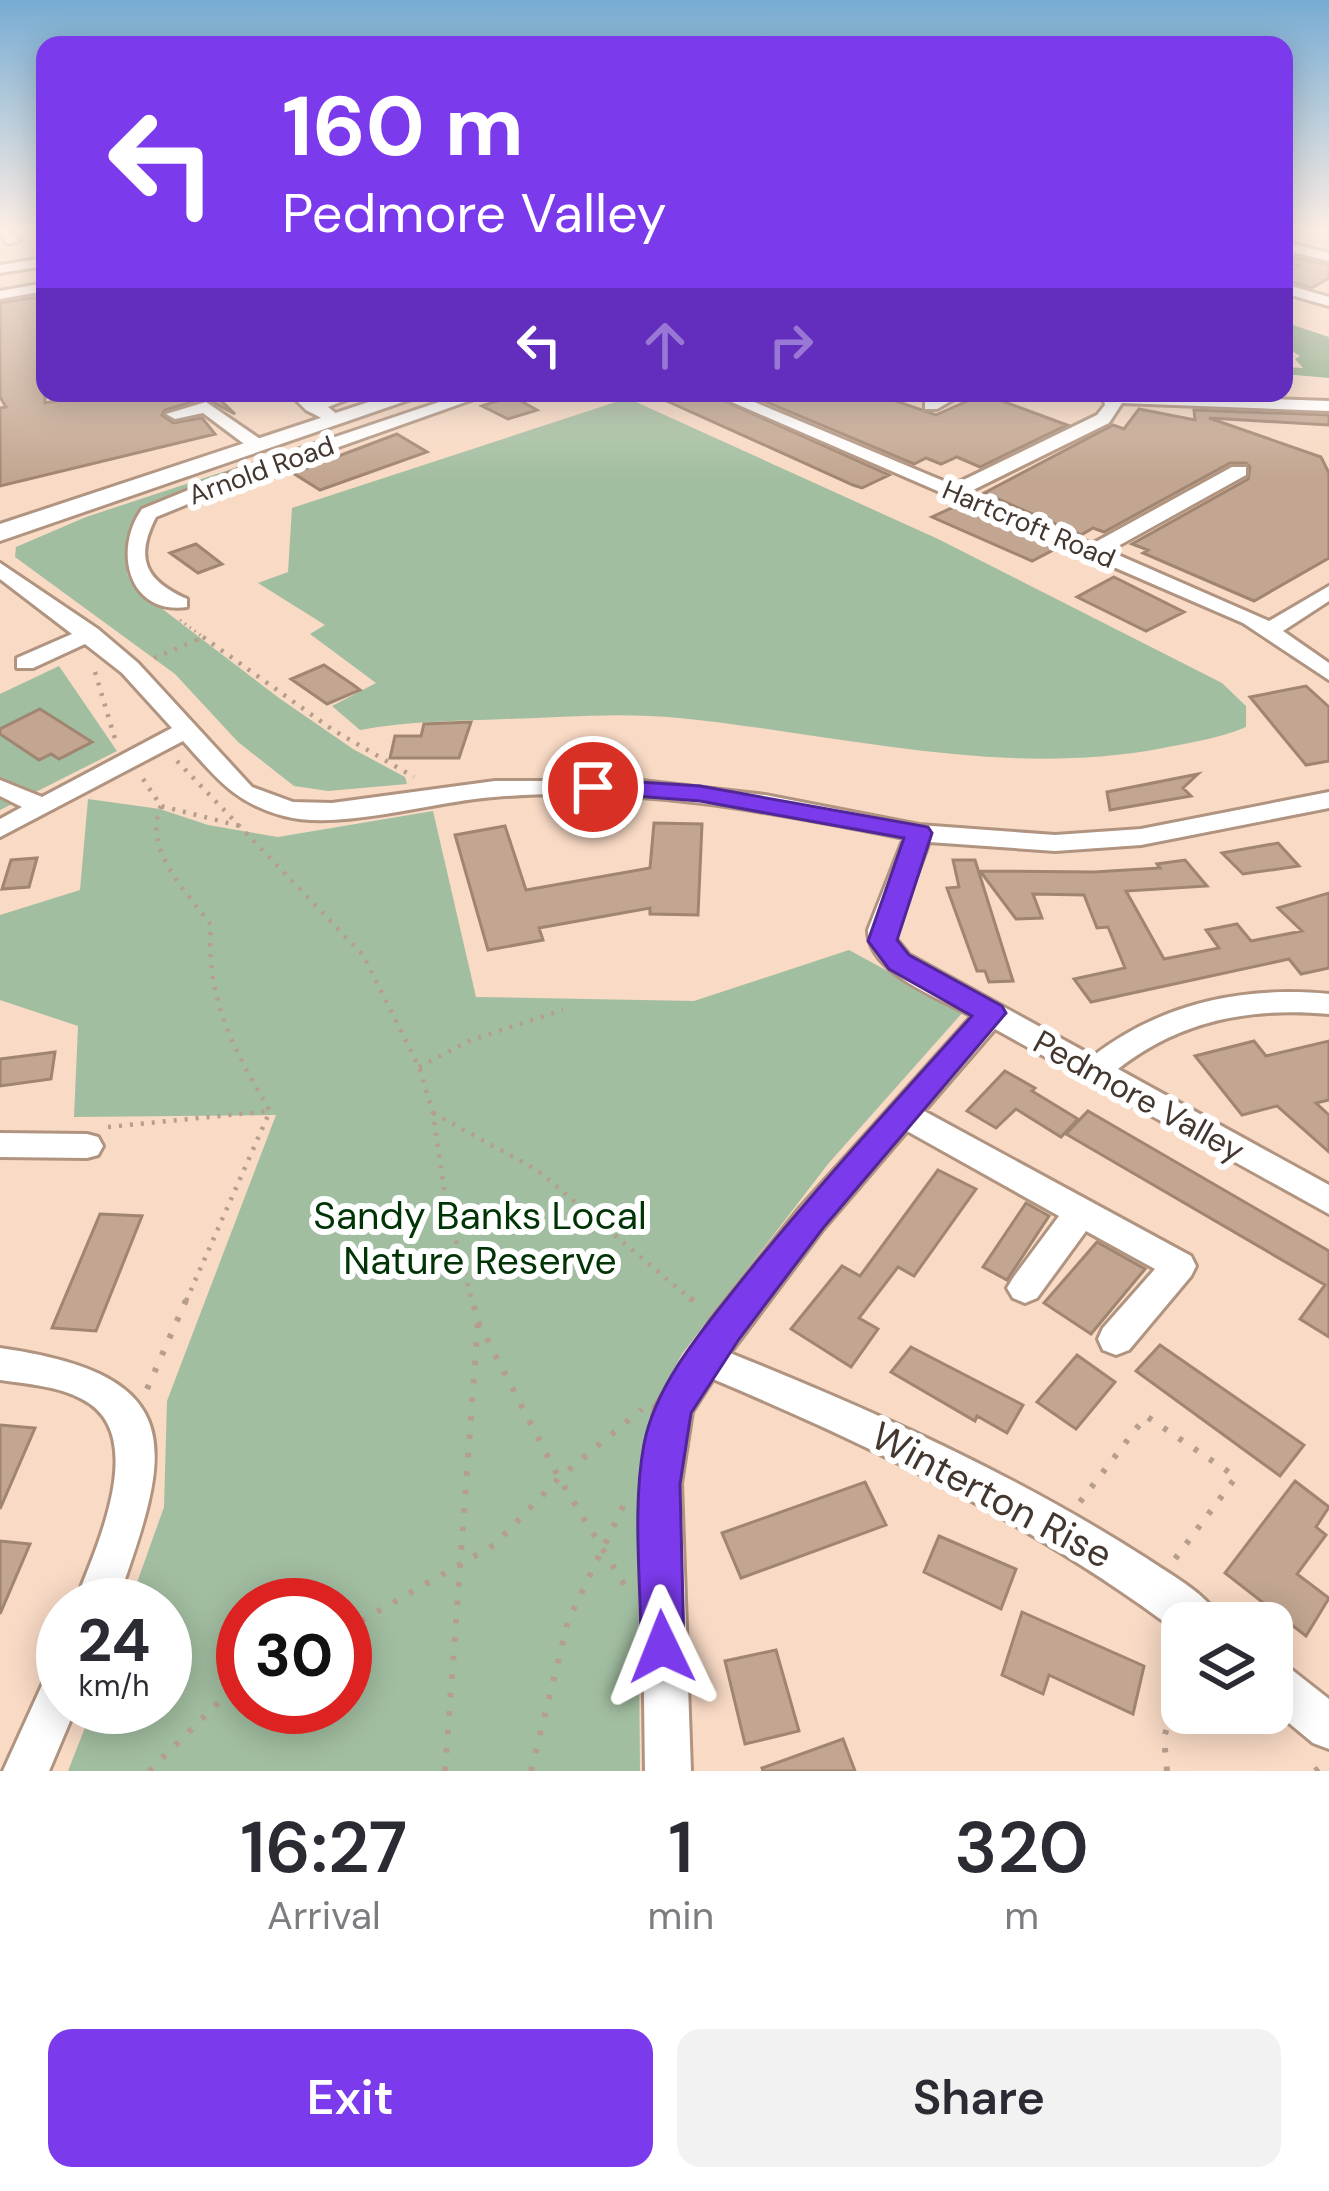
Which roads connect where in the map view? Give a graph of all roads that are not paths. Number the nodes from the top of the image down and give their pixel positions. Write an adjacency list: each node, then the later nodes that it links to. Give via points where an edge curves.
1 (307, 402): 8 (street)
2 (325, 402): 8 (street, Arnold Road)
3 (390, 402): 11 (main road, Arnold Road)
4 (456, 402): 21 (street, Arnold Road, via 149,514 139,526 139,572)
5 (740, 402): 14 (street, Hartcroft Road)
6 (1109, 402): 14 (street, via 1103,419)
7 (1250, 402): 9 (street)
8 (312, 406): 11 (street)
9 (1329, 406)
10 (175, 414): 12 (street, via 206,407)
11 (335, 420): 12 (main road, Arnold Road)
12 (257, 446): 15 (main road, Arnold Road)
13 (1239, 471): 18 (street)
14 (954, 492): 18 (street, Hartcroft Road)
15 (86, 501): 16 (main road, Arnold Road); 17 (main road, Arnold Road)
16 (0, 523)
17 (0, 533)
18 (1094, 551): 22 (street, Hartcroft Road)
19 (0, 569): 23 (street)
20 (1329, 592): 22 (street)
21 (173, 600)
22 (1271, 629): 25 (street, Hartcroft Road)
23 (90, 634): 24 (street); 26 (street)
24 (25, 663)
25 (1329, 674)
26 (188, 729): 29 (street); 31 (street, via 243,792 274,807 332,811 512,788 642,788)
27 (0, 787): 29 (street)
28 (1329, 800): 31 (street, via 1116,840)
29 (40, 806): 30 (street)
30 (0, 829)
31 (919, 833): 33 (street, Pedmore Valley, via 882,930 888,952)
32 (1329, 1004): 34 (street, via 1286,1000 1205,1012 1147,1034)
33 (991, 1013): 34 (street, Pedmore Valley); 35 (street)
34 (1094, 1071): 38 (street, Pedmore Valley)
35 (900, 1113): 39 (street); 42 (street)
36 (0, 1145): 37 (street)
37 (87, 1146)
38 (1329, 1202)
39 (1081, 1212): 40 (street); 41 (street, via 1179,1266)
40 (1024, 1288)
41 (1116, 1340)
42 (715, 1344): 45 (street, Winterton Rise, via 1062,1526); 50 (street, via 674,1407 664,1444)
43 (0, 1364): 44 (street, via 77,1374 128,1414 136,1476)
44 (104, 1578)
45 (1174, 1602)
46 (1293, 1698): 47 (street)
47 (1329, 1727)
48 (42, 1734): 49 (street)
49 (26, 1771)
50 (668, 1771)

